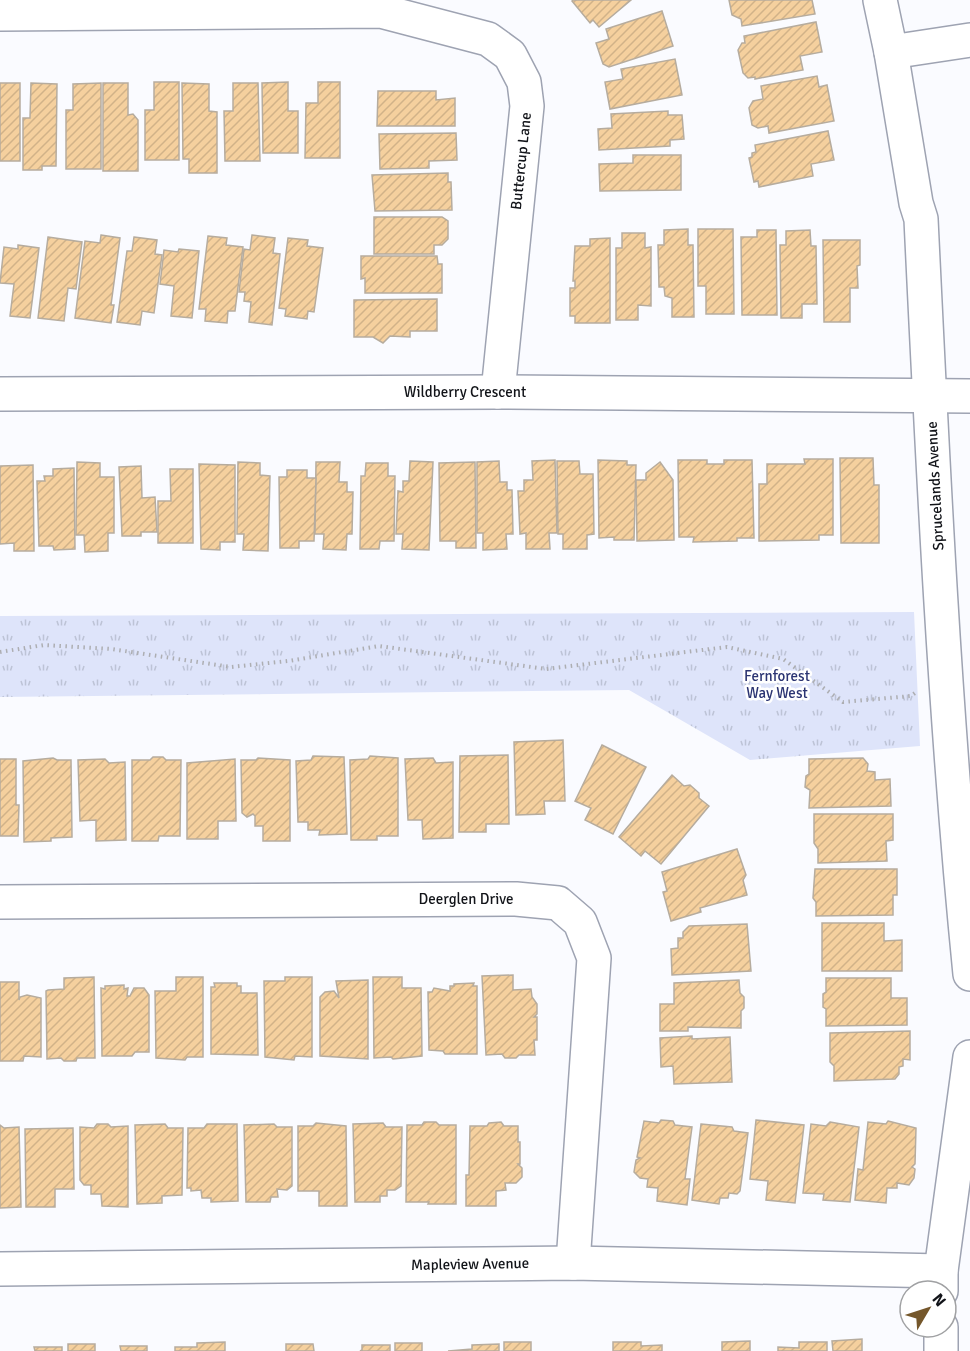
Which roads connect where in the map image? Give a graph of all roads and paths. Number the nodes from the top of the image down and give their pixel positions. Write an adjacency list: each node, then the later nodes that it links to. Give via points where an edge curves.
1 (880, 0): 4 (street, Sprucelands Avenue)
2 (0, 14): 5 (street, Buttercup Lane, via 381,11 488,39 510,55 524,82 527,106)
3 (970, 40): 4 (street)
4 (891, 52): 7 (street, Sprucelands Avenue, via 921,219)
5 (498, 392): 6 (street, Wildberry Crescent); 7 (street, Wildberry Crescent)
6 (0, 393)
7 (929, 396): 8 (street, Wildberry Crescent); 10 (street, Sprucelands Avenue)
8 (970, 396)
9 (0, 652): 10 (path, via 44,645 111,649 231,667 379,646 546,669 727,647 783,658 843,702 911,696)
10 (946, 677): 11 (street, Sprucelands Avenue)
11 (964, 858): 13 (street, Sprucelands Avenue)
12 (0, 902): 15 (street, Deerglen Drive, via 516,899 558,903 580,922 594,957)
13 (970, 974)
14 (970, 1057): 18 (street)
15 (573, 1263): 16 (street, Mapleview Avenue); 17 (street, Mapleview Avenue)
16 (0, 1269)
17 (900, 1279)
18 (941, 1279)

